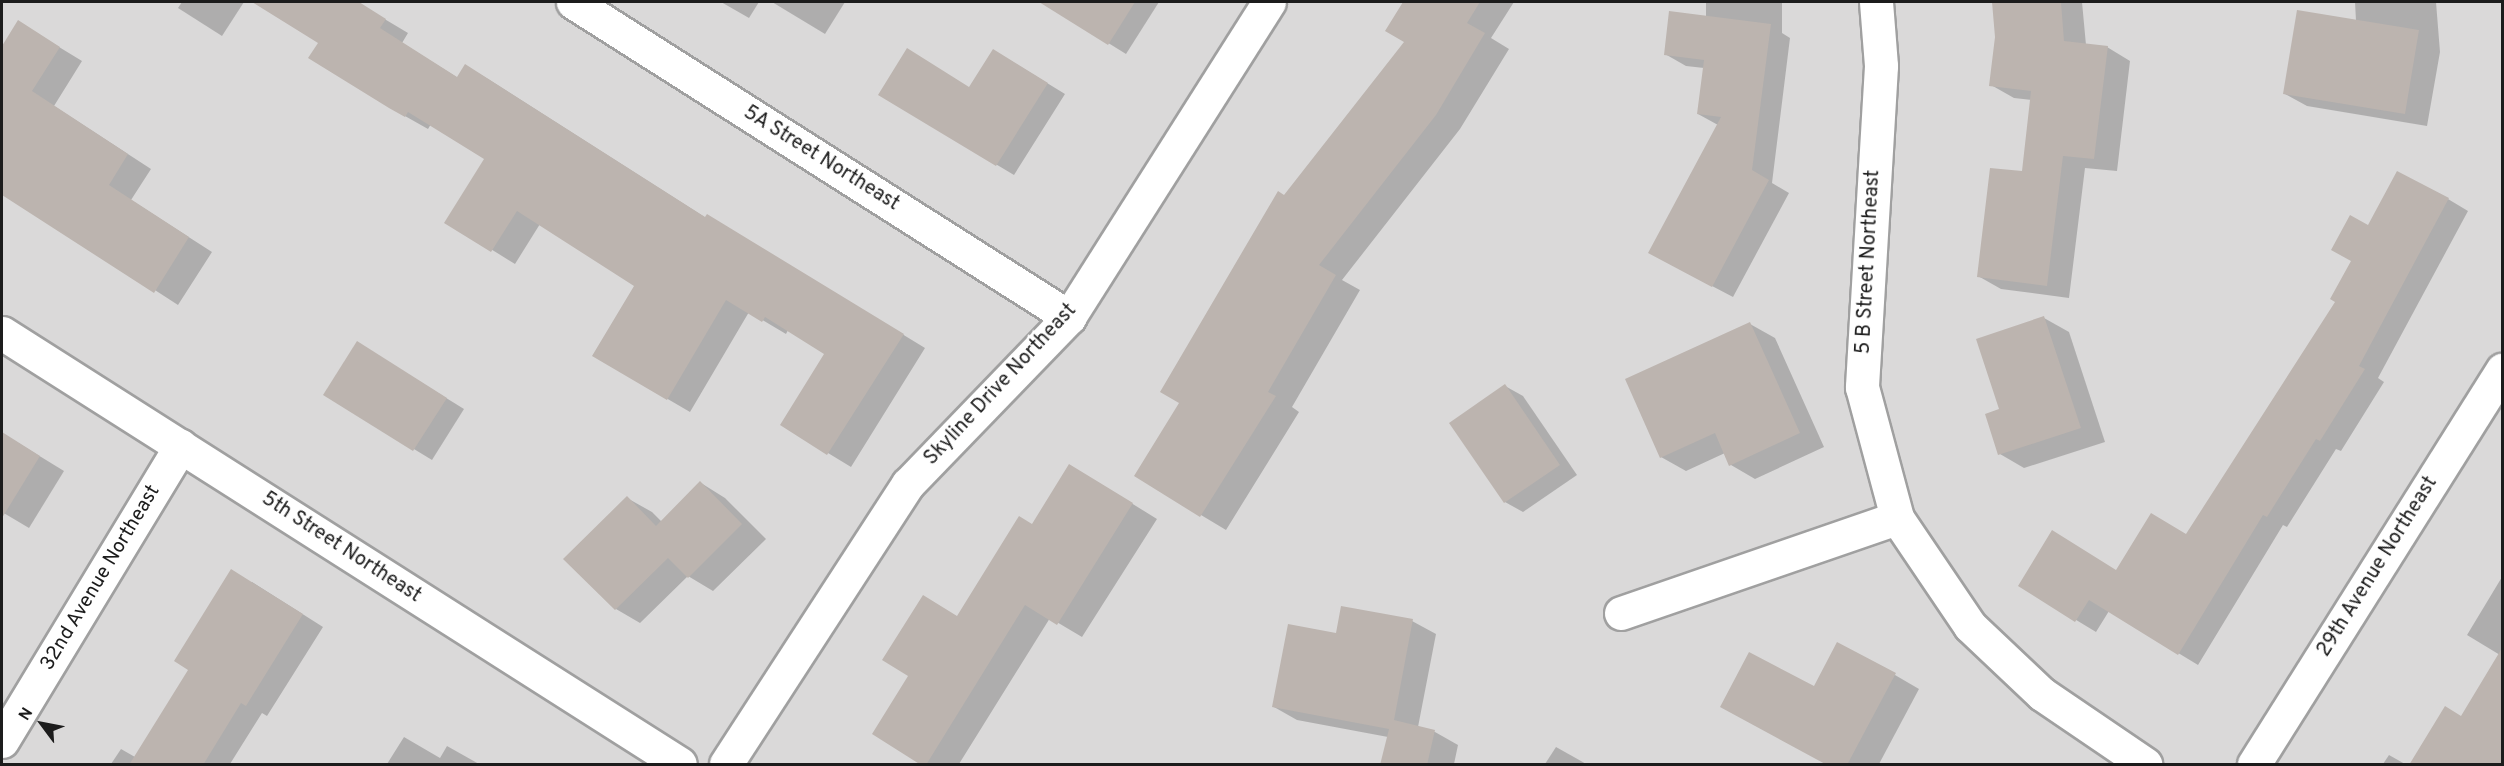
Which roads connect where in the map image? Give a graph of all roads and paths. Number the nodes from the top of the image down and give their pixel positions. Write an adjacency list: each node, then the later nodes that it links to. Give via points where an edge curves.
1 (573, 2): 4 (street, 5A Street Northeast)
2 (1269, 2): 4 (street, Skyline Drive Northeast)
3 (1876, 2): 8 (street, 5 B Street Northeast, via 1881,66 1862,387)
4 (1070, 317): 12 (street, Skyline Drive Northeast, via 908,484)
5 (2, 333): 7 (street, 5th Street Northeast)
6 (2502, 370): 14 (street, 29th Avenue Northeast)
7 (181, 446): 10 (street, 32nd Avenue Northeast); 11 (street, 5th Street Northeast)
8 (1897, 518): 9 (street); 13 (street, 5 B Street Northeast, via 1970,626 2042,694)
9 (1621, 613)
10 (2, 741)
11 (680, 765)
12 (726, 765)
13 (2145, 765)
14 (2254, 765)

